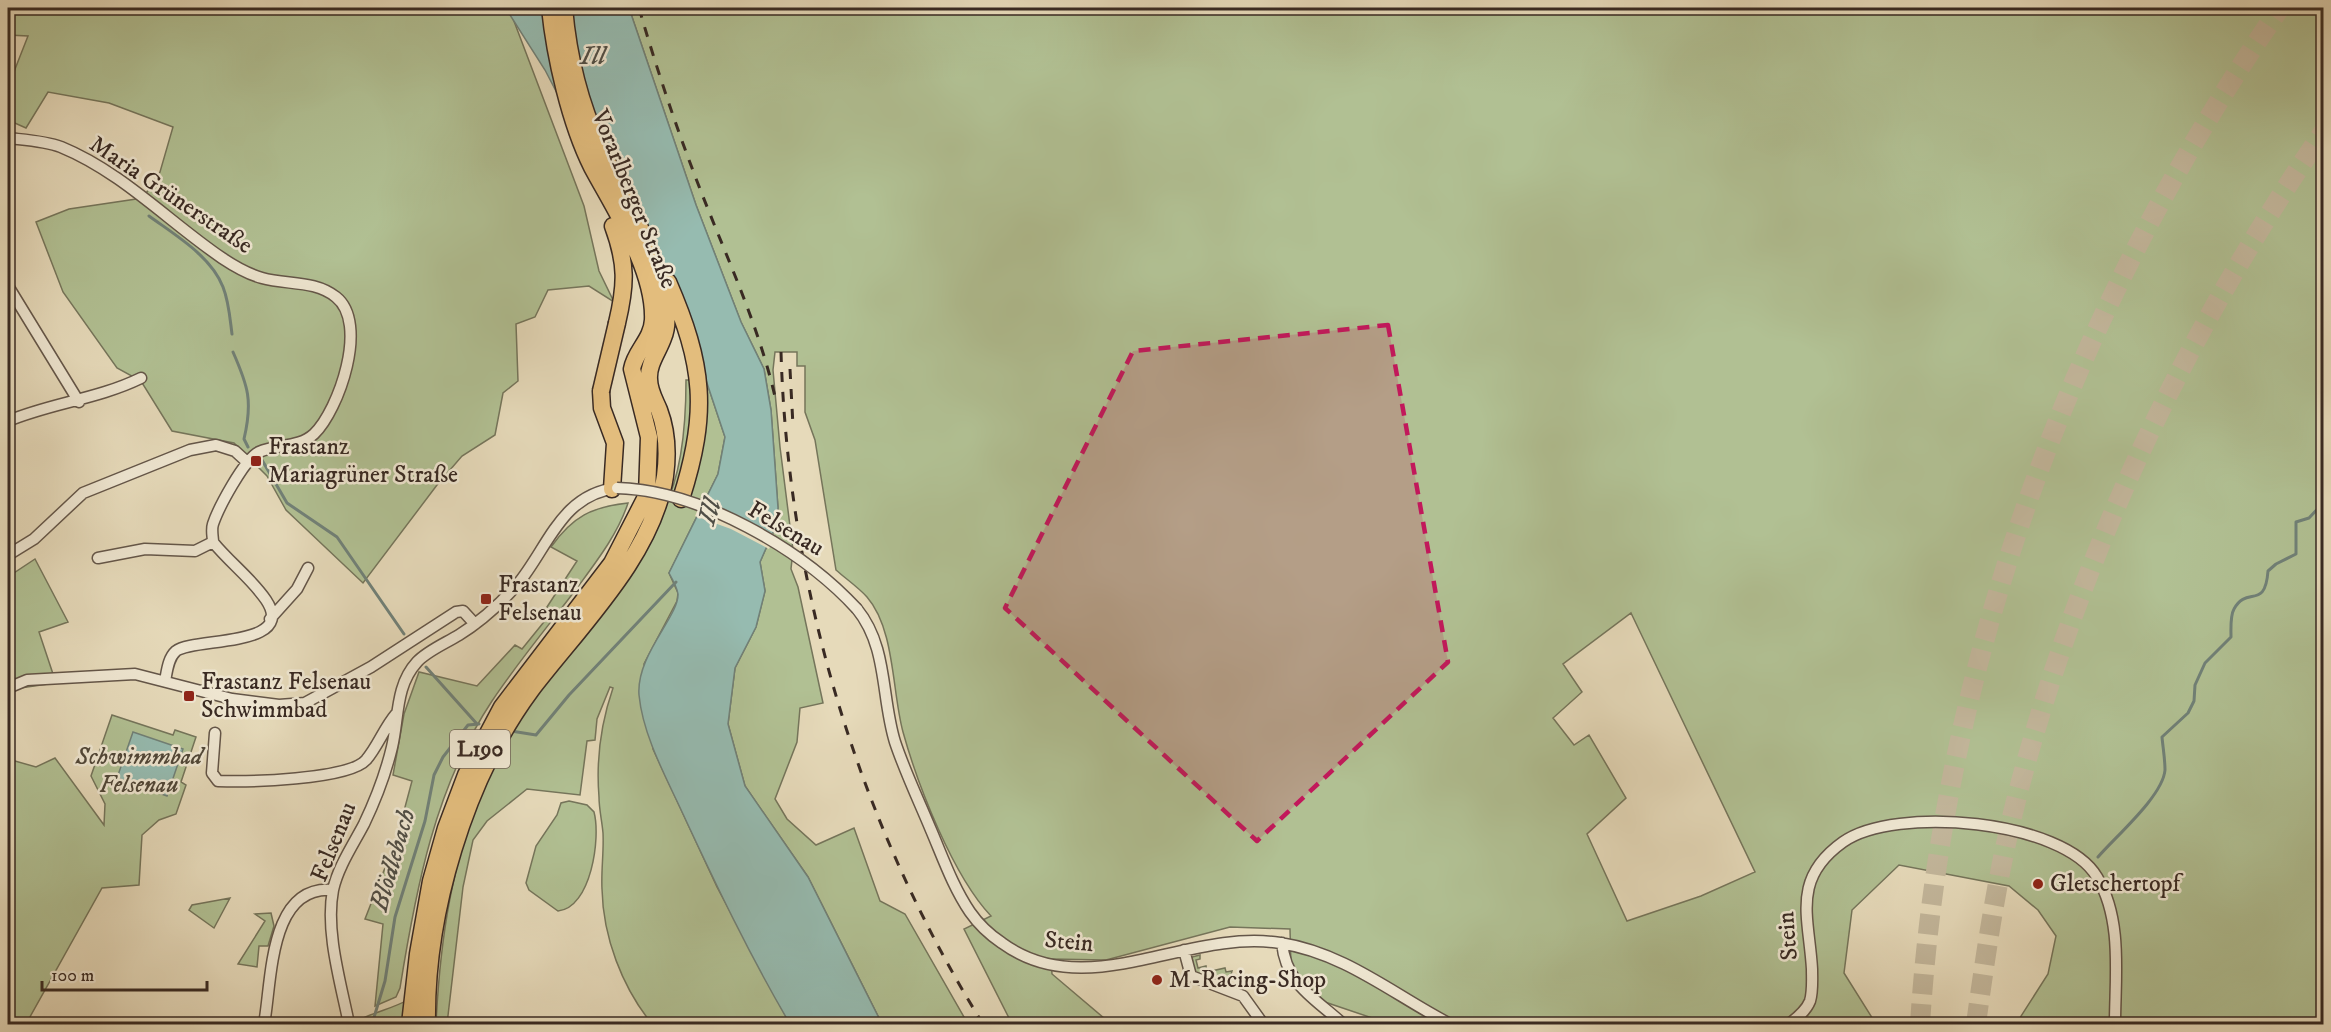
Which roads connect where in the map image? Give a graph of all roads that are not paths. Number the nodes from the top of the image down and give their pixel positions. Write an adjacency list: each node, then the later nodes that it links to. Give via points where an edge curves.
1 (550, 8): 4 (main road, Vorarlberger Straße, via 568,94)
2 (564, 8): 5 (main road, Vorarlberger Straße / L190, via 580,90 598,143)
3 (8, 138): 13 (street, Maria Grünerstraße, via 61,148 102,169 233,265 263,278 323,289 341,301 350,321 348,359 327,418 302,441 257,453)
4 (613, 214): 7 (main road, Vorarlberger Straße / L190, via 650,295 653,322); 14 (main road, bridge, via 624,263 624,294 601,391 602,408 615,443)
5 (650, 256): 7 (main road, Vorarlberger Straße / L190, via 663,291 666,329); 15 (main road, via 662,268 685,322 700,382 698,426)
6 (8, 286): 11 (street)
7 (646, 356): 9 (main road); 9 (main road, via 608,358); 10 (main road, Vorarlberger Straße / L190)
8 (141, 378): 11 (street)
9 (632, 379): 10 (main road); 33 (main road, L190, via 649,437 647,495 612,563 513,693 466,775 431,881)
10 (650, 390): 34 (main road, Vorarlberger Straße / L190, via 667,441 660,500 623,570 524,701 478,782 445,886 432,958)
11 (79, 402): 12 (street, via 26,413)
12 (8, 421)
13 (247, 462): 16 (street, via 212,526); 17 (street, via 235,451 216,445 190,450 83,493 34,539)
14 (615, 488): 15 (street, Felsenau, bridge); 22 (street, Felsenau, via 596,493 573,507 548,536 517,585)
15 (681, 499): 20 (street, Felsenau, bridge, via 734,522 800,559)
16 (213, 543): 18 (street, via 195,551 145,549); 21 (street, via 266,599)
17 (8, 555)
18 (98, 558)
19 (308, 568): 21 (street, via 297,589)
20 (857, 609): 29 (street, Stein, via 878,647 889,716 912,786 954,884 981,926 1024,957 1044,965 1109,966)
21 (270, 619): 23 (street, via 261,633 176,651)
22 (475, 624): 23 (street, via 463,611 456,612 371,667 305,702 279,705 232,699); 25 (street, Felsenau, via 418,660 409,671)
23 (165, 681): 24 (street, via 135,674 74,676 27,680)
24 (8, 688)
25 (396, 713): 26 (street, Felsenau, via 365,761 350,770 255,782 218,781 212,773); 27 (street, Felsenau, via 389,757 365,822)
26 (215, 733)
27 (333, 890): 31 (street, via 310,894 286,916 276,937); 32 (street, Felsenau, via 338,971)
28 (1282, 943): 29 (street, Stein, via 1233,940); 35 (street, via 1284,964 1314,1003); 36 (street, Stein, via 1318,951 1360,970)
29 (1184, 950): 30 (street, via 1191,976 1243,996)
30 (1260, 1021)
31 (264, 1024)
32 (349, 1024)
33 (410, 1024)
34 (427, 1024)
35 (1343, 1024)
36 (1450, 1024)
37 (1790, 1024): 38 (street, Stein, via 1810,1000 1811,959 1804,907 1818,868 1836,848 1858,833 1888,825 1940,820 1991,826 2043,840 2073,855 2097,876 2108,902 2115,940)
38 (2115, 1024)

